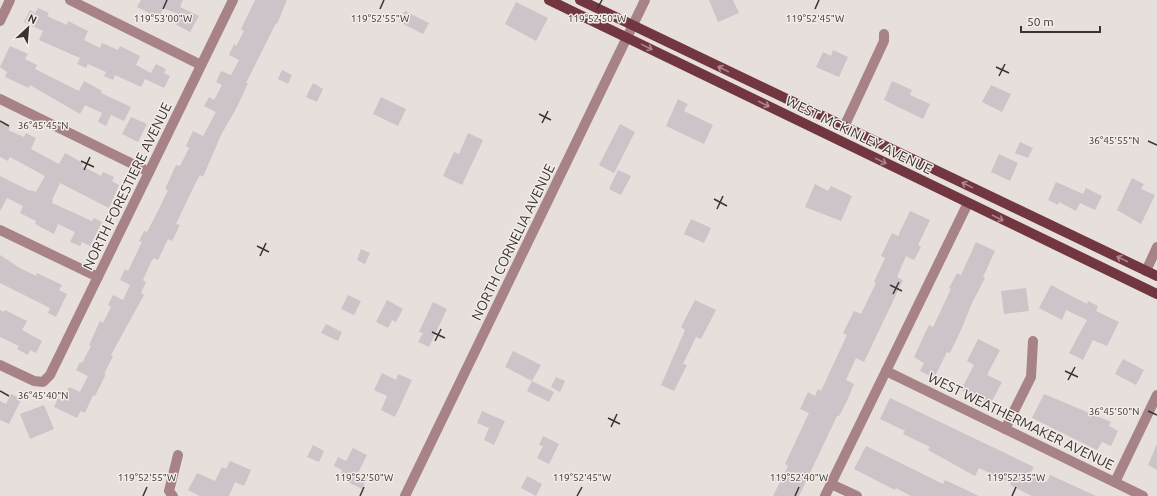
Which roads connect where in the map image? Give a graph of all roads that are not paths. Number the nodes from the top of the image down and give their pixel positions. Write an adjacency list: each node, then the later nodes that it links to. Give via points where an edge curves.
1 (10, 0): 7 (street)
2 (70, 0): 11 (street)
3 (233, 0): 11 (street, NORTH FORESTIERE AVENUE)
4 (549, 0): 10 (main road, WEST MCKINLEY AVENUE)
5 (580, 0): 8 (main road, WEST MCKINLEY AVENUE)
6 (645, 0): 8 (street, NORTH CORNELIA AVENUE)
7 (0, 21)
8 (633, 26): 10 (street, NORTH CORNELIA AVENUE); 13 (main road, WEST MCKINLEY AVENUE, one-way to 8)
9 (884, 34): 13 (street, via 884,41)
10 (627, 38): 15 (main road, WEST MCKINLEY AVENUE, one-way to 15); 31 (street, NORTH CORNELIA AVENUE)
11 (201, 65): 14 (street, NORTH FORESTIERE AVENUE)
12 (0, 99): 14 (street)
13 (844, 127): 18 (main road, WEST MCKINLEY AVENUE, one-way to 13)
14 (149, 172): 20 (street, NORTH FORESTIERE AVENUE)
15 (968, 203): 21 (main road, WEST MCKINLEY AVENUE, one-way to 21); 24 (street)
16 (0, 230): 20 (street)
17 (1157, 247): 18 (street)
18 (1146, 271): 19 (main road, WEST MCKINLEY AVENUE)
19 (1157, 276)
20 (98, 277): 23 (street, NORTH FORESTIERE AVENUE, via 50,375 43,382 34,381)
21 (1157, 294)
22 (1033, 341): 26 (street, via 1031,377)
23 (0, 365)
24 (886, 371): 26 (street, WEST WEATHERMAKER AVENUE); 29 (street)
25 (1157, 395): 28 (street)
26 (1005, 429): 28 (street, WEST WEATHERMAKER AVENUE)
27 (178, 455): 30 (street, via 169,491)
28 (1115, 482): 34 (street, WEST WEATHERMAKER AVENUE)
29 (831, 484): 32 (street); 33 (street)
30 (173, 496)
31 (405, 496)
32 (826, 496)
33 (857, 496)
34 (1143, 496)

